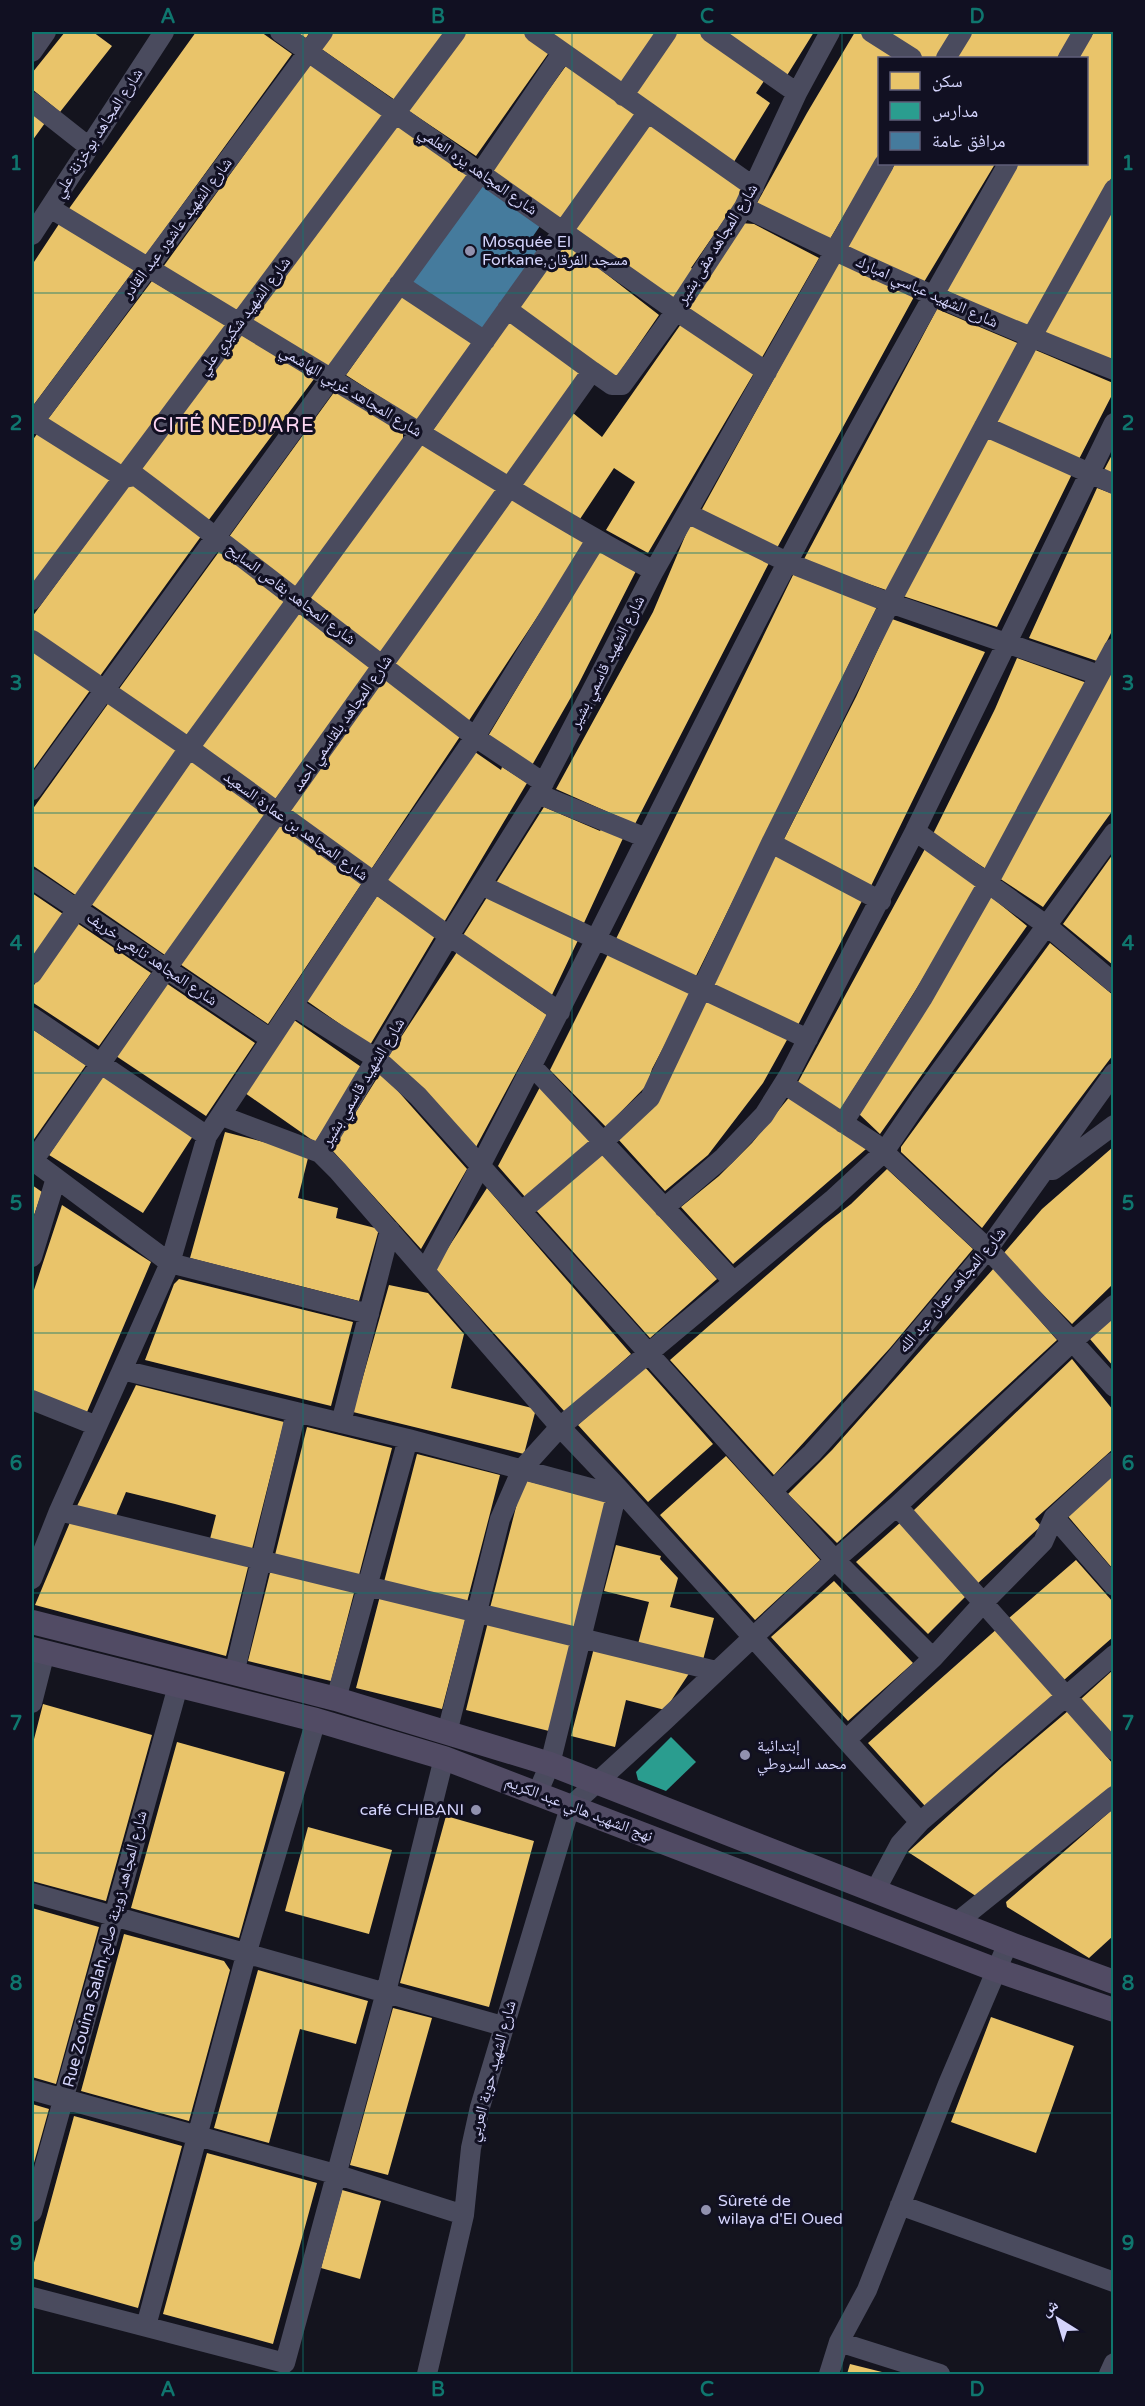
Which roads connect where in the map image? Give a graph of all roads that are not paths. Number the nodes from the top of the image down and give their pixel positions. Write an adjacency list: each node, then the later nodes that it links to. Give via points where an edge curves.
1 (46, 32): 13 (street)
2 (164, 32): 24 (street, شارع المجاهد بوخزنة علي)
3 (280, 32): 14 (street, شارع المجاهد يزه العلمي)
4 (322, 32): 14 (street, شارع الشهيد عاشور عبد القادر)
5 (456, 32): 22 (street, شارع الشهيد شكيري علي)
6 (534, 32): 15 (street)
7 (668, 32): 20 (street)
8 (710, 32): 19 (street)
9 (830, 32): 19 (street, شارع المجاهد مقى بشير)
10 (871, 32): 16 (street)
11 (962, 32): 17 (street)
12 (1083, 32): 18 (street)
13 (32, 51)
14 (308, 51): 22 (street, شارع المجاهد يزه العلمي); 35 (street, شارع الشهيد عاشور عبد القادر)
15 (562, 52): 20 (street); 27 (street)
16 (910, 57)
17 (947, 57)
18 (1069, 57)
19 (797, 93): 28 (street, شارع المجاهد مقى بشير)
20 (623, 96): 23 (street)
21 (32, 102): 24 (street)
22 (395, 113): 27 (street, شارع المجاهد يزه العلمي); 40 (street, شارع الشهيد شكيري علي)
23 (647, 113): 28 (street); 32 (street)
24 (89, 147): 31 (street, شارع المجاهد بوخزنة علي)
25 (883, 165): 34 (street, شارع الشهيد قاسمي بشير)
26 (1007, 165): 37 (street)
27 (481, 172): 32 (street, شارع المجاهد يزه العلمي); 36 (street)
28 (754, 188): 30 (street, شارع المجاهد مقى بشير)
29 (1113, 189): 41 (street)
30 (744, 207): 34 (street, شارع الشهيد عباسي امبارك); 39 (street, شارع المجاهد مقى بشير)
31 (50, 208): 33 (street, شارع المجاهد بوخزنة علي); 35 (street, شارع المجاهد غربي الهاشمي)
32 (562, 230): 38 (street); 39 (street, شارع المجاهد يزه العلمي)
33 (32, 235)
34 (833, 251): 37 (street, شارع الشهيد عباسي امبارك); 45 (street, شارع الشهيد قاسمي بشير)
35 (148, 268): 40 (street, شارع المجاهد غربي الهاشمي); 47 (street, شارع الشهيد عاشور عبد القادر)
36 (399, 284): 42 (street); 46 (street)
37 (933, 295): 41 (street, شارع الشهيد عباسي امبارك); 58 (street)
38 (507, 309): 42 (street); 44 (street)
39 (676, 311): 44 (street, شارع المجاهد مقى بشير, via 622,385 612,385); 45 (street, شارع المجاهد يزه العلمي)
40 (238, 323): 46 (street, شارع المجاهد غربي الهاشمي); 52 (street, شارع الشهيد شكيري علي)
41 (1031, 338): 43 (street, شارع الشهيد عباسي امبارك); 49 (street)
42 (485, 341): 50 (street)
43 (1113, 370)
44 (592, 371): 54 (street, شارع المجاهد بلقاسمي احمد)
45 (767, 372): 55 (street, شارع الشهيد قاسمي بشير)
46 (331, 378): 50 (street, شارع المجاهد غربي الهاشمي); 56 (street)
47 (32, 422): 52 (street, شارع المجاهد بقاص السايح)
48 (1113, 423): 51 (street)
49 (984, 426): 51 (street); 62 (street)
50 (419, 433): 54 (street, شارع المجاهد غربي الهاشمي); 60 (street)
51 (1088, 475): 53 (street); 64 (street)
52 (124, 478): 56 (street, شارع المجاهد بقاص السايح, via 136,476); 61 (street, شارع الشهيد شكيري علي)
53 (1113, 484)
54 (509, 488): 57 (street, شارع المجاهد غربي الهاشمي); 66 (street, شارع المجاهد بلقاسمي احمد)
55 (687, 513): 58 (street); 59 (street, شارع الشهيد قاسمي بشير)
56 (216, 537): 60 (street, شارع المجاهد بقاص السايح); 68 (street)
57 (596, 540): 59 (street, شارع المجاهد غربي الهاشمي); 69 (street)
58 (787, 562): 62 (street); 76 (street)
59 (654, 571): 71 (street, شارع الشهيد قاسمي بشير)
60 (297, 598): 66 (street, شارع المجاهد بقاص السايح); 70 (street)
61 (32, 600)
62 (890, 603): 64 (street); 77 (street)
63 (32, 640): 68 (street, شارع المجاهد بن عمارة السعيد)
64 (1008, 642): 67 (street); 74 (street)
65 (1113, 652): 67 (street)
66 (383, 665): 69 (street, شارع المجاهد بقاص السايح); 73 (street, شارع المجاهد بلقاسمي احمد)
67 (1099, 675): 80 (street)
68 (104, 689): 70 (street, شارع المجاهد بن عمارة السعيد); 72 (street)
69 (475, 737): 71 (street, شارع المجاهد بقاص السايح); 79 (street)
70 (189, 748): 73 (street, شارع المجاهد بن عمارة السعيد); 83 (street)
71 (541, 788): 76 (street, شارع المجاهد بقاص السايح); 81 (street, شارع الشهيد قاسمي بشير)
72 (32, 790)
73 (278, 813): 79 (street, شارع المجاهد بن عمارة السعيد); 87 (street, شارع المجاهد بلقاسمي احمد)
74 (915, 831): 80 (street); 82 (street)
75 (1113, 832): 84 (street)
76 (646, 838): 86 (street)
77 (771, 843): 82 (street); 90 (street)
78 (32, 879): 83 (street, شارع المجاهد تابعي خريف)
79 (374, 883): 85 (street, شارع المجاهد بن عمارة السعيد); 91 (street)
80 (988, 883): 84 (street); 102 (street, via 922,999)
81 (481, 885): 85 (street, شارع الشهيد قاسمي بشير); 86 (street)
82 (881, 901): 95 (street)
83 (78, 910): 87 (street, شارع المجاهد تابعي خريف); 88 (street)
84 (1046, 925): 89 (street); 106 (street)
85 (449, 936): 92 (street, شارع المجاهد بن عمارة السعيد); 96 (street, شارع الشهيد قاسمي بشير)
86 (597, 938): 90 (street); 92 (street)
87 (166, 968): 94 (street, شارع المجاهد تابعي خريف); 97 (street, شارع المجاهد بلقاسمي احمد)
88 (32, 974)
89 (1113, 983)
90 (700, 989): 95 (street); 105 (street, via 650,1098)
91 (293, 1006): 94 (street); 96 (street)
92 (560, 1012): 98 (street)
93 (32, 1017): 97 (street)
94 (271, 1039): 101 (street)
95 (808, 1039): 100 (street)
96 (377, 1059): 107 (street, شارع الشهيد قاسمي بشير); 109 (street, via 418,1096)
97 (101, 1063): 104 (street); 108 (street, شارع المجاهد بلقاسمي احمد)
98 (532, 1066): 105 (street); 109 (street)
99 (1113, 1073): 111 (street, شارع المجاهد عمان عبد الله)
100 (784, 1084): 102 (street); 112 (street, via 764,1115)
101 (222, 1116): 104 (street); 107 (street)
102 (843, 1123): 106 (street)
103 (1113, 1125): 111 (street)
104 (207, 1136): 117 (street)
105 (603, 1142): 112 (street); 113 (street)
106 (884, 1152): 115 (street); 119 (street)
107 (320, 1154): 114 (street)
108 (32, 1161): 110 (street)
109 (480, 1168): 113 (street); 118 (street)
110 (56, 1178): 116 (street); 117 (street)
111 (1039, 1180): 115 (street, شارع المجاهد عمان عبد الله)
112 (664, 1208): 119 (street)
113 (522, 1211): 123 (street)
114 (390, 1230): 118 (street); 121 (street)
115 (988, 1249): 122 (street); 135 (street, شارع المجاهد عمان عبد الله, via 875,1383)
116 (32, 1257)
117 (170, 1263): 121 (street); 124 (street)
118 (425, 1271): 130 (street)
119 (734, 1282): 123 (street)
120 (1113, 1305): 122 (street)
121 (369, 1314): 128 (street)
122 (1073, 1341): 125 (street); 136 (street)
123 (649, 1353): 130 (street); 135 (street)
124 (122, 1370): 127 (street); 129 (street)
125 (1113, 1387)
126 (32, 1400): 129 (street)
127 (296, 1412): 128 (street); 139 (street)
128 (341, 1423): 131 (street)
129 (97, 1426): 137 (street)
130 (560, 1427): 133 (street); 134 (street)
131 (408, 1439): 133 (street); 142 (street)
132 (1113, 1462): 138 (street)
133 (522, 1468): 134 (street); 145 (street, via 500,1519)
134 (617, 1491): 147 (street); 148 (street)
135 (772, 1491): 140 (street)
136 (897, 1506): 140 (street); 144 (street)
137 (59, 1510): 139 (street); 141 (street)
138 (1054, 1517): 143 (street); 144 (street, via 1043,1542)
139 (261, 1560): 142 (street); 154 (street)
140 (835, 1560): 147 (street); 151 (street)
141 (32, 1579)
142 (369, 1586): 145 (street); 157 (street)
143 (1113, 1586)
144 (983, 1603): 151 (street); 156 (street)
145 (476, 1613): 148 (street); 160 (street)
146 (32, 1622): 152 (main road)
147 (752, 1638): 153 (street); 161 (street)
148 (582, 1639): 153 (street); 164 (street)
149 (38, 1650): 155 (main road, نهج الشهيد هالي عبد الكريم); 158 (street)
150 (1113, 1655): 156 (street)
151 (933, 1658): 161 (street)
152 (204, 1667): 154 (main road); 155 (main road)
153 (716, 1671): 165 (street)
154 (234, 1674): 157 (main road)
155 (187, 1689): 159 (main road, نهج الشهيد هالي عبد الكريم); 172 (street, Rue Zouina Salah,شارع المجاهد زوينة صالح)
156 (1067, 1696): 162 (street); 169 (street)
157 (336, 1699): 160 (main road)
158 (32, 1703)
159 (316, 1720): 163 (main road, نهج الشهيد هالي عبد الكريم); 175 (street)
160 (447, 1733): 164 (main road)
161 (846, 1740): 169 (street)
162 (1113, 1750)
163 (444, 1758): 166 (main road, نهج الشهيد هالي عبد الكريم); 178 (street)
164 (550, 1764): 165 (main road); 166 (street)
165 (597, 1784): 168 (street); 170 (main road)
166 (537, 1794): 168 (main road, نهج الشهيد هالي عبد الكريم)
167 (1113, 1796): 173 (street)
168 (570, 1807): 176 (main road, نهج الشهيد هالي عبد الكريم); 180 (street, شارع الشهيد حوبة العربي)
169 (920, 1822): 170 (street, via 900,1844)
170 (875, 1891): 173 (main road)
171 (32, 1893): 172 (street)
172 (114, 1917): 175 (street); 182 (street, Rue Zouina Salah,شارع المجاهد زوينة صالح)
173 (956, 1923): 174 (main road)
174 (1008, 1943): 176 (street); 177 (main road)
175 (246, 1955): 178 (street); 183 (street)
176 (996, 1970): 179 (main road, نهج الشهيد هالي عبد الكريم); 185 (street)
177 (1113, 1982)
178 (386, 1992): 180 (street); 184 (street)
179 (1113, 2010)
180 (503, 2026): 187 (street, شارع الشهيد حوبة العربي, via 477,2117)
181 (32, 2090): 182 (street)
182 (64, 2099): 183 (street); 186 (street, Rue Zouina Salah,شارع المجاهد زوينة صالح)
183 (198, 2138): 184 (street); 190 (street)
184 (335, 2174): 187 (street); 190 (street, via 285,2363)
185 (900, 2205): 188 (street); 191 (street, via 867,2290)
186 (32, 2211)
187 (464, 2215): 193 (street, شارع الشهيد حوبة العربي)
188 (1113, 2282)
189 (32, 2297): 190 (street)
190 (146, 2326)
191 (839, 2342): 194 (street); 195 (street)
192 (1113, 2363): 196 (street)
193 (427, 2374)
194 (829, 2374)
195 (940, 2374)
196 (1109, 2374)

